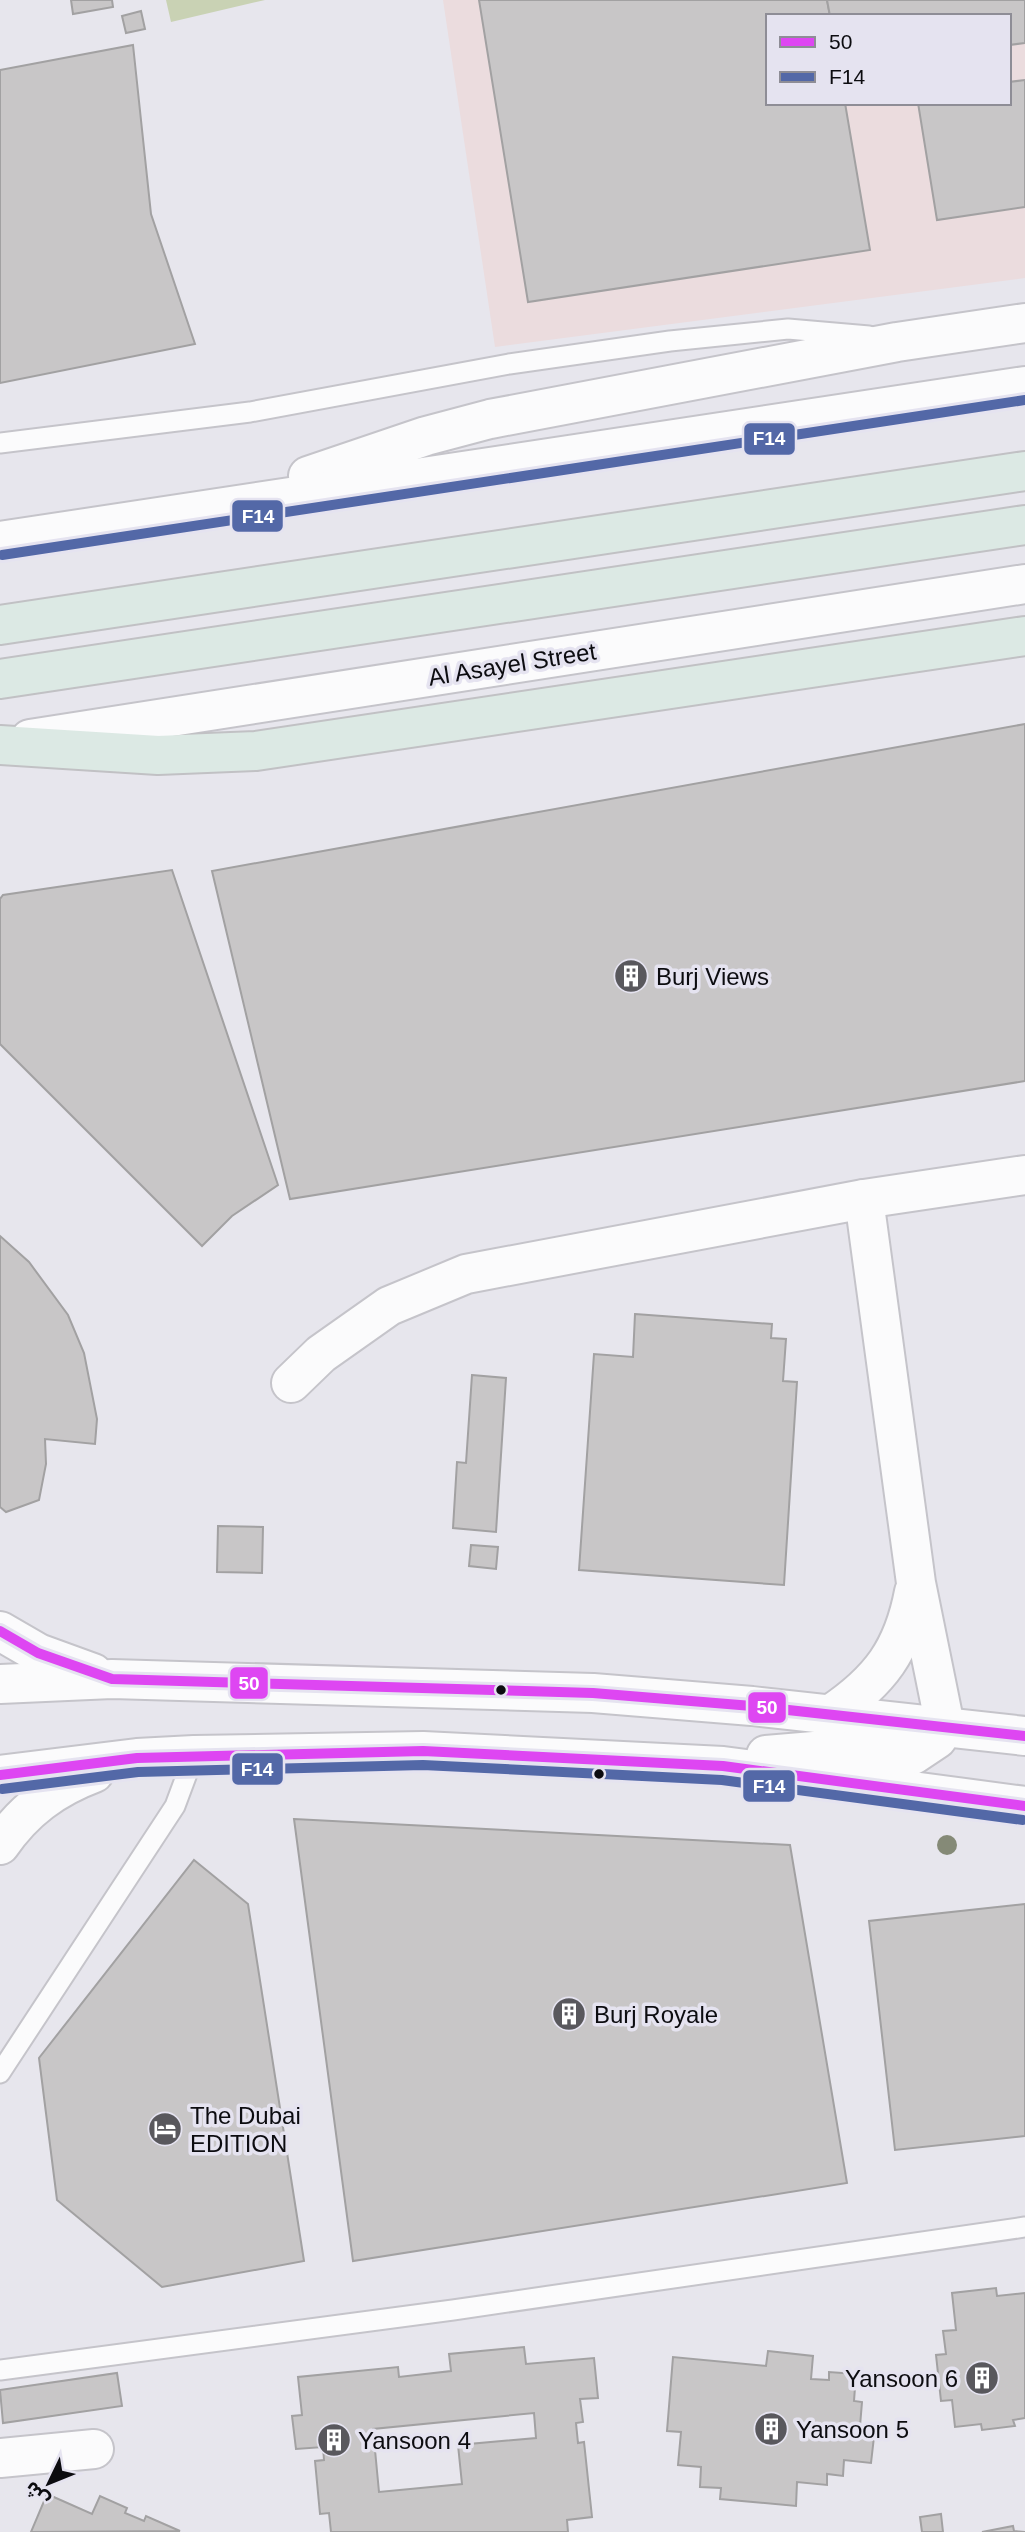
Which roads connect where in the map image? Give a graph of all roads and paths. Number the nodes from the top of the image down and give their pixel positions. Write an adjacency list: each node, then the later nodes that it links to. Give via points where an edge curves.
1 (1025, 323): 2 (street)
2 (897, 342): 4 (lane, via 825,330 751,331 509,364 250,412); 6 (street, via 490,419 363,456)
3 (1025, 386): 6 (street)
4 (0, 443)
5 (1025, 471): 10 (main road)
6 (241, 503): 8 (street)
7 (1025, 525): 12 (main road)
8 (0, 541)
9 (1025, 584): 13 (street, Al Asayel Street)
10 (0, 625)
11 (1025, 636): 13 (main road, via 304,746 207,754 110,753)
12 (0, 679)
13 (0, 744)
14 (1025, 1175): 15 (street)
15 (864, 1199): 16 (street, via 466,1274 389,1306 321,1354); 17 (street)
16 (291, 1383)
17 (916, 1583): 21 (street, via 908,1623 893,1655 871,1683); 22 (street)
18 (0, 1631): 19 (street, via 38,1653)
19 (112, 1679): 20 (street); 21 (street, via 593,1693)
20 (0, 1684)
21 (831, 1714): 22 (street)
22 (945, 1726): 23 (street); 26 (street, via 937,1739 913,1755 800,1751)
23 (1025, 1736)
24 (194, 1755): 25 (street); 26 (street, via 423,1752); 30 (lane, via 175,1806)
25 (137, 1758): 27 (street); 29 (street, via 54,1791 30,1808)
26 (723, 1766): 28 (street)
27 (0, 1775)
28 (1025, 1806)
29 (0, 1845)
30 (0, 2073)
31 (1025, 2227): 32 (lane)
32 (0, 2370)
33 (0, 2437): 34 (street, via 93,2439)
34 (0, 2458)

